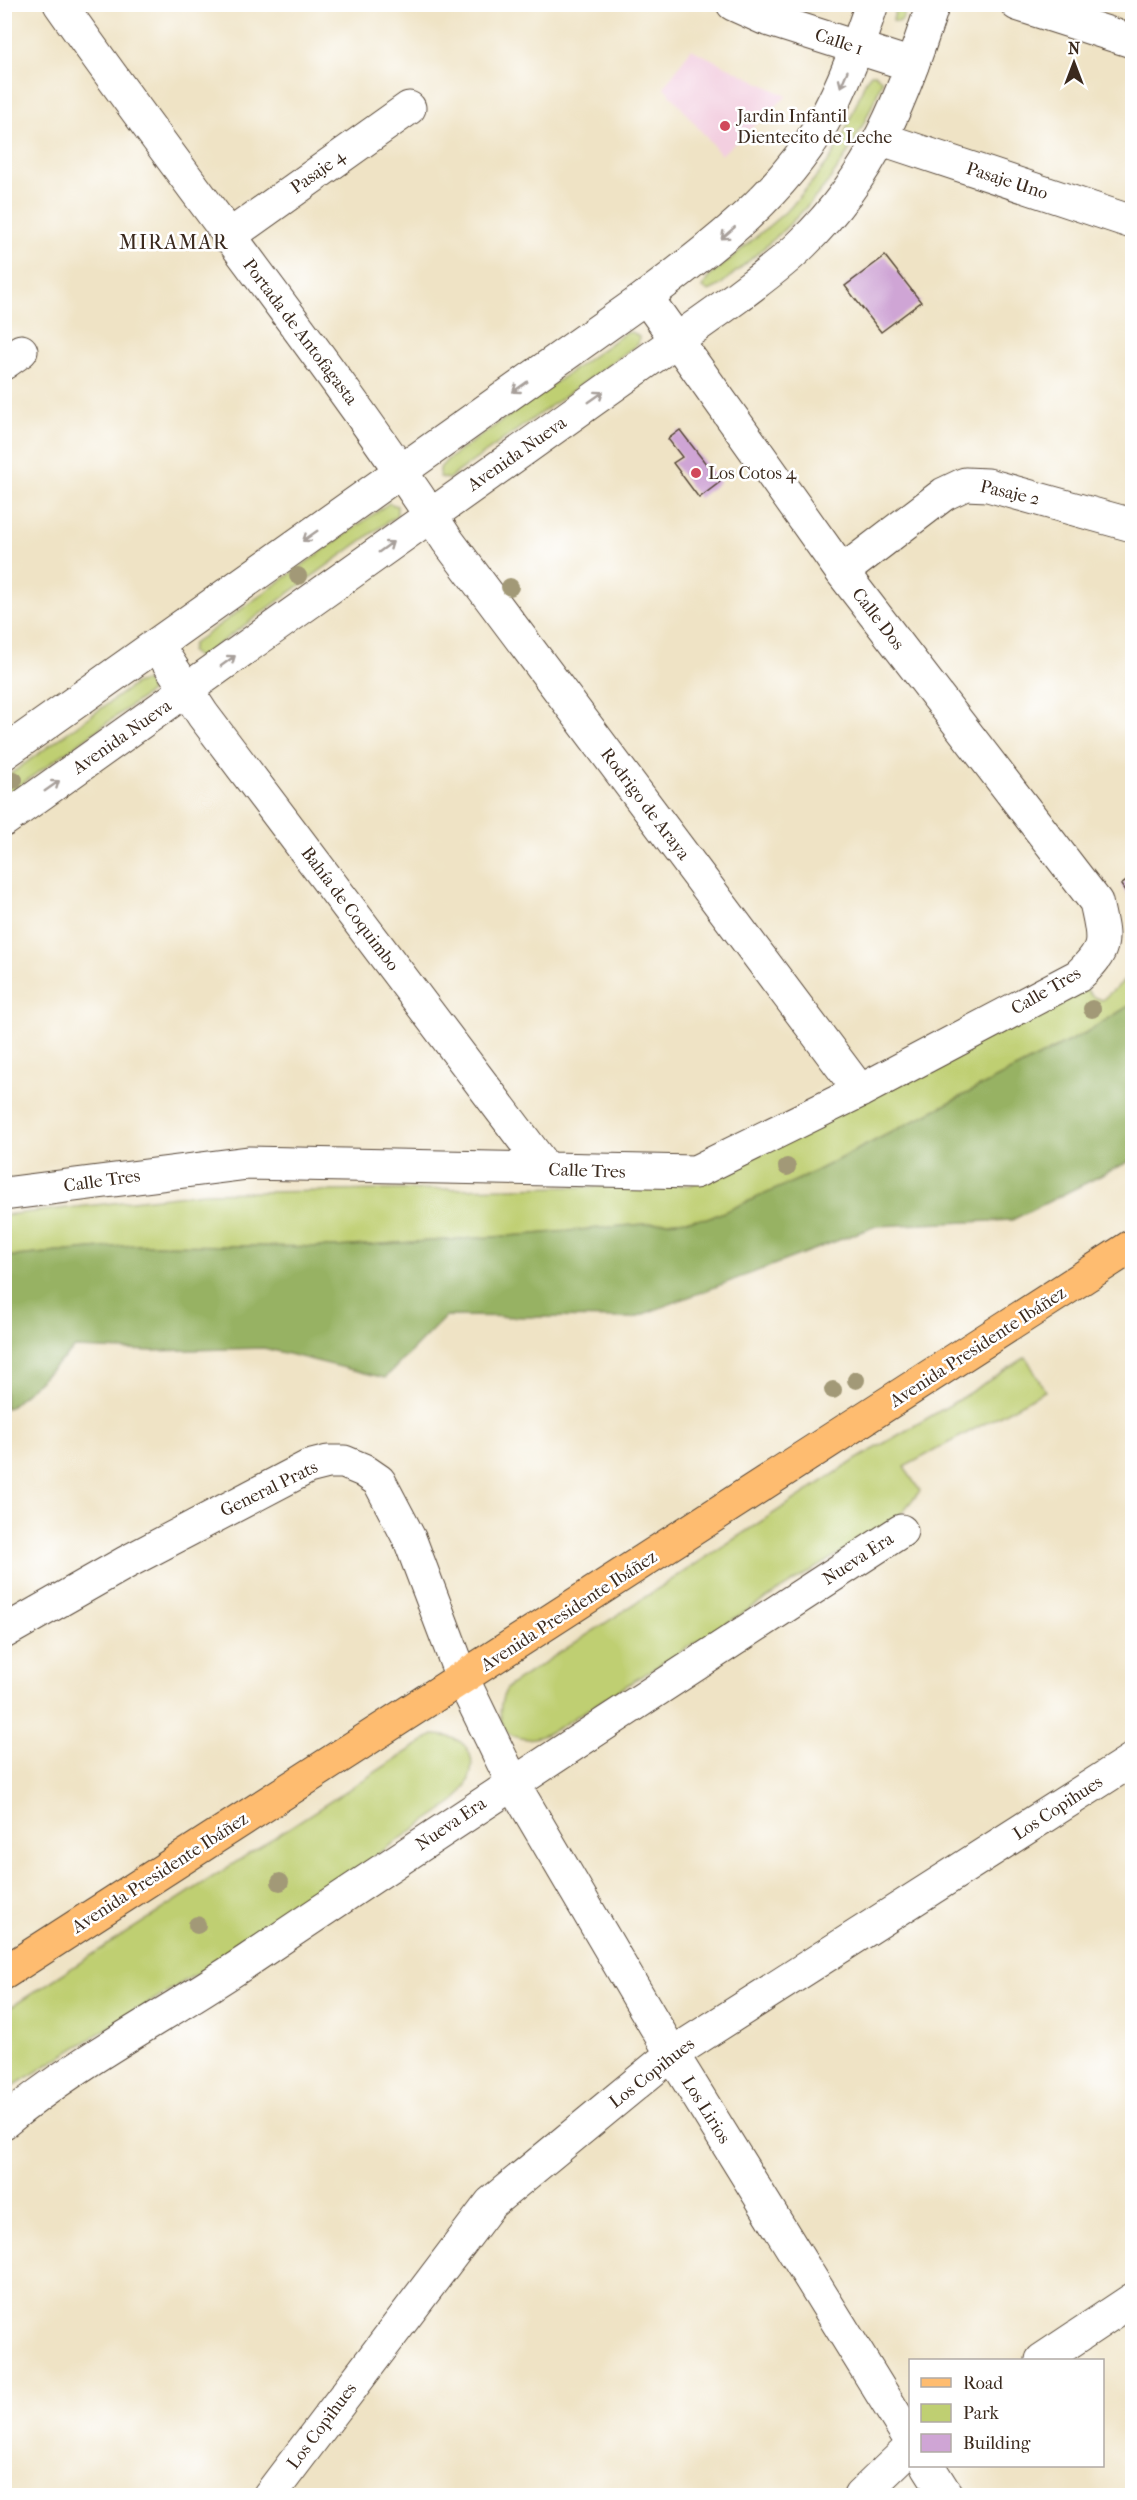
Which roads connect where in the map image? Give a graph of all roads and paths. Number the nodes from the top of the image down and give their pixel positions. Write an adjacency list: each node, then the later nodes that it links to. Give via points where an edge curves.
1 (733, 4): 7 (street, Calle 1)
2 (872, 4): 7 (street)
3 (933, 4): 8 (street, Avenida Nueva)
4 (1017, 4): 6 (street)
5 (67, 7): 12 (street, Portada de Antofagasta)
6 (1132, 41)
7 (857, 48): 8 (street, Calle 1); 13 (street, one-way to 13, via 823,123 776,186 726,234)
8 (912, 65): 10 (street, Avenida Nueva)
9 (409, 108): 12 (street, Pasaje 4)
10 (882, 139): 11 (street, Pasaje Uno); 14 (street, Avenida Nueva, via 845,196 800,246)
11 (1132, 222)
12 (228, 237): 15 (street, Portada de Antofagasta)
13 (646, 297): 14 (street, Calle Dos); 15 (street, one-way to 15)
14 (676, 340): 16 (street, Avenida Nueva, one-way to 14); 18 (street, Calle Dos)
15 (402, 471): 16 (street, Portada de Antofagasta); 19 (street, one-way to 19)
16 (431, 515): 20 (street, Avenida Nueva, one-way to 16); 24 (street, Rodrigo de Araya)
17 (1132, 525): 18 (street, Pasaje 2, via 988,485 965,484 944,494)
18 (842, 572): 23 (street, Calle Dos, via 1096,902)
19 (157, 645): 20 (street, Bahía de Coquimbo); 21 (street)
20 (187, 690): 22 (street, Avenida Nueva, one-way to 20); 25 (street, Bahía de Coquimbo)
21 (4, 753)
22 (4, 820)
23 (1104, 940): 24 (street, Calle Tres, via 1094,961 1078,976)
24 (860, 1091): 25 (street, Calle Tres, via 695,1172)
25 (546, 1169): 26 (street, Calle Tres, via 248,1163)
26 (4, 1194)
27 (1132, 1246): 30 (main road, Avenida Presidente Ibáñez)
28 (902, 1531): 32 (street, Nueva Era)
29 (4, 1632): 30 (street, General Prats, via 308,1467 344,1462 379,1481 410,1540)
30 (463, 1680): 32 (street, Los Lirios); 33 (main road, Avenida Presidente Ibáñez)
31 (1132, 1760): 34 (street, Los Copihues)
32 (513, 1782): 34 (street, Los Lirios); 35 (street, Nueva Era, via 247,1962 101,2052)
33 (4, 1973)
34 (672, 2054): 38 (street, Los Lirios); 41 (street, Los Copihues, via 491,2203)
35 (4, 2122)
36 (1132, 2300): 37 (street)
37 (1045, 2359)
38 (909, 2437)
39 (909, 2449): 42 (street)
40 (929, 2467): 43 (street)
41 (269, 2496)
42 (860, 2496)
43 (947, 2496)

